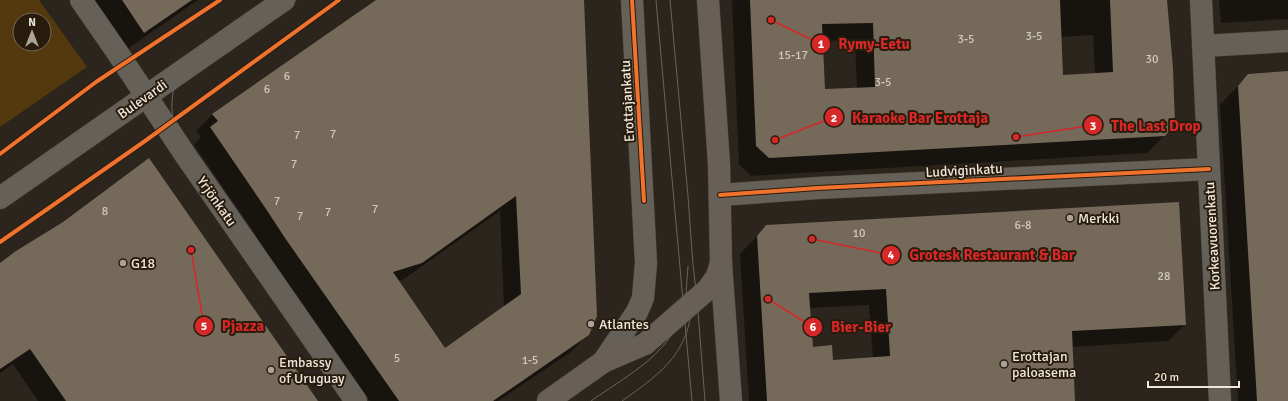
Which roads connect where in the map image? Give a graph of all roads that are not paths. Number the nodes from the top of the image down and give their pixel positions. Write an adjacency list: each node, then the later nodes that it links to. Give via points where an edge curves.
1 (81, 0): 8 (street, Yrjönkatu)
2 (284, 0): 8 (street, Bulevardi)
3 (632, 0): 13 (street, Erottajankatu, via 646,263 642,298 637,312)
4 (708, 0): 10 (main road)
5 (1201, 0): 7 (street, Korkeavuorenkatu)
6 (1288, 41): 7 (street)
7 (1203, 46): 9 (street, Korkeavuorenkatu)
8 (146, 95): 11 (street, Bulevardi); 14 (street, Yrjönkatu)
9 (1209, 169): 10 (street, Ludviginkatu); 17 (street, Korkeavuorenkatu)
10 (720, 194): 12 (main road)
11 (0, 198)
12 (721, 263): 13 (main road, via 717,276 708,289 645,344); 16 (street)
13 (604, 362): 15 (main road)
14 (356, 401)
15 (548, 401)
16 (731, 401)
17 (1220, 401)

